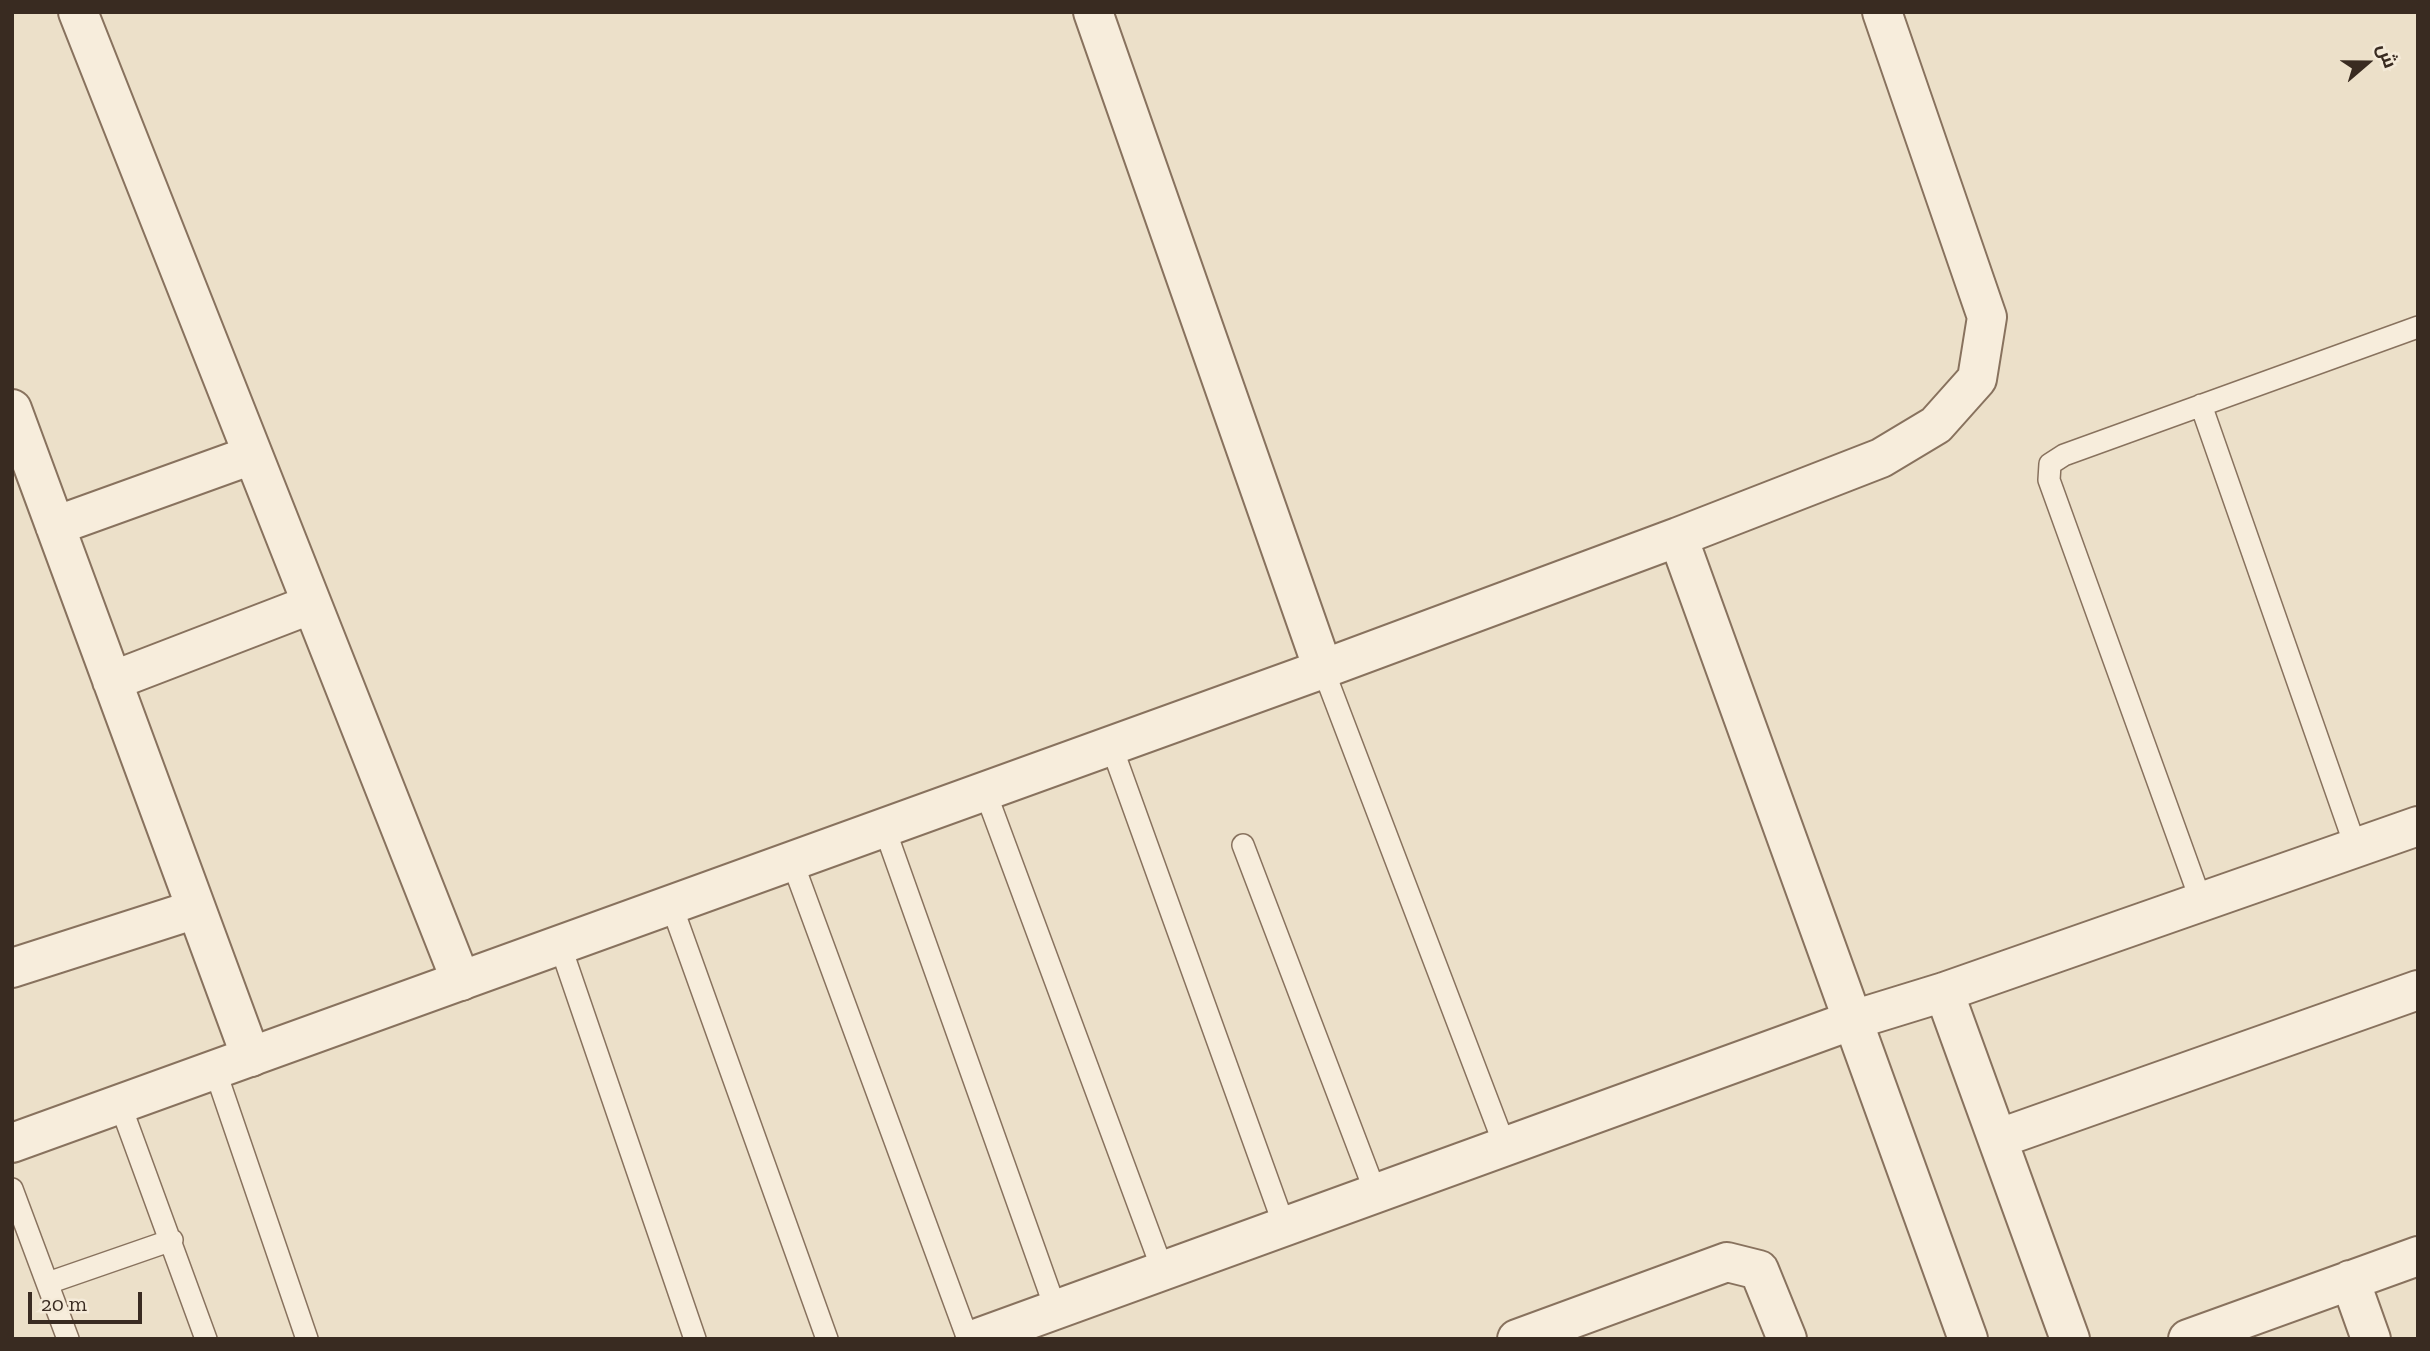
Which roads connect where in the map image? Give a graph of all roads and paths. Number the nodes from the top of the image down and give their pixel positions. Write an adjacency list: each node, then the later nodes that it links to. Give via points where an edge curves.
1 (78, 12): 7 (street)
2 (1093, 12): 12 (street)
3 (1882, 12): 10 (street, via 1987,317 1977,379 1936,425 1881,458)
4 (2418, 327): 5 (lane)
5 (2201, 405): 19 (lane); 21 (lane, via 2064,454 2050,464 2049,480)
6 (12, 409): 8 (street)
7 (252, 455): 9 (street); 11 (street)
8 (24, 475): 9 (street)
9 (55, 526): 13 (street)
10 (1678, 537): 12 (street); 29 (street)
11 (312, 604): 13 (street); 26 (street)
12 (1322, 669): 14 (street); 35 (lane)
13 (112, 681): 23 (street)
14 (1111, 745): 15 (street); 38 (lane)
15 (985, 790): 17 (street); 41 (lane)
16 (2418, 826): 19 (street)
17 (884, 827): 20 (street); 44 (lane)
18 (1243, 845): 37 (lane)
19 (2356, 848): 21 (street)
20 (792, 861): 22 (street); 50 (lane)
21 (2201, 901): 28 (street)
22 (671, 904): 24 (street); 49 (lane)
23 (196, 909): 25 (street); 30 (street)
24 (561, 944): 26 (street); 48 (lane)
25 (12, 968)
26 (461, 981): 30 (street)
27 (2418, 990): 33 (street)
28 (1944, 992): 29 (street); 33 (street)
29 (1853, 1020): 35 (street); 54 (street)
30 (251, 1057): 31 (street)
31 (215, 1070): 32 (street); 47 (lane)
32 (120, 1104): 34 (street); 39 (lane)
33 (2000, 1138): 55 (street)
34 (12, 1143)
35 (1506, 1149): 37 (street)
36 (12, 1189): 43 (lane)
37 (1376, 1195): 38 (street)
38 (1285, 1228): 41 (street)
39 (172, 1240): 43 (lane); 46 (lane)
40 (2418, 1256): 42 (street)
41 (1163, 1271): 44 (street)
42 (2350, 1280): 56 (street); 57 (street)
43 (48, 1283): 45 (lane)
44 (1061, 1324): 51 (street)
45 (68, 1339)
46 (206, 1339)
47 (307, 1339)
48 (695, 1339)
49 (827, 1339)
50 (968, 1339)
51 (975, 1339)
52 (1517, 1339): 53 (street, via 1727,1262 1759,1270)
53 (1787, 1339)
54 (1968, 1339)
55 (2070, 1339)
56 (2188, 1339)
57 (2371, 1339)

